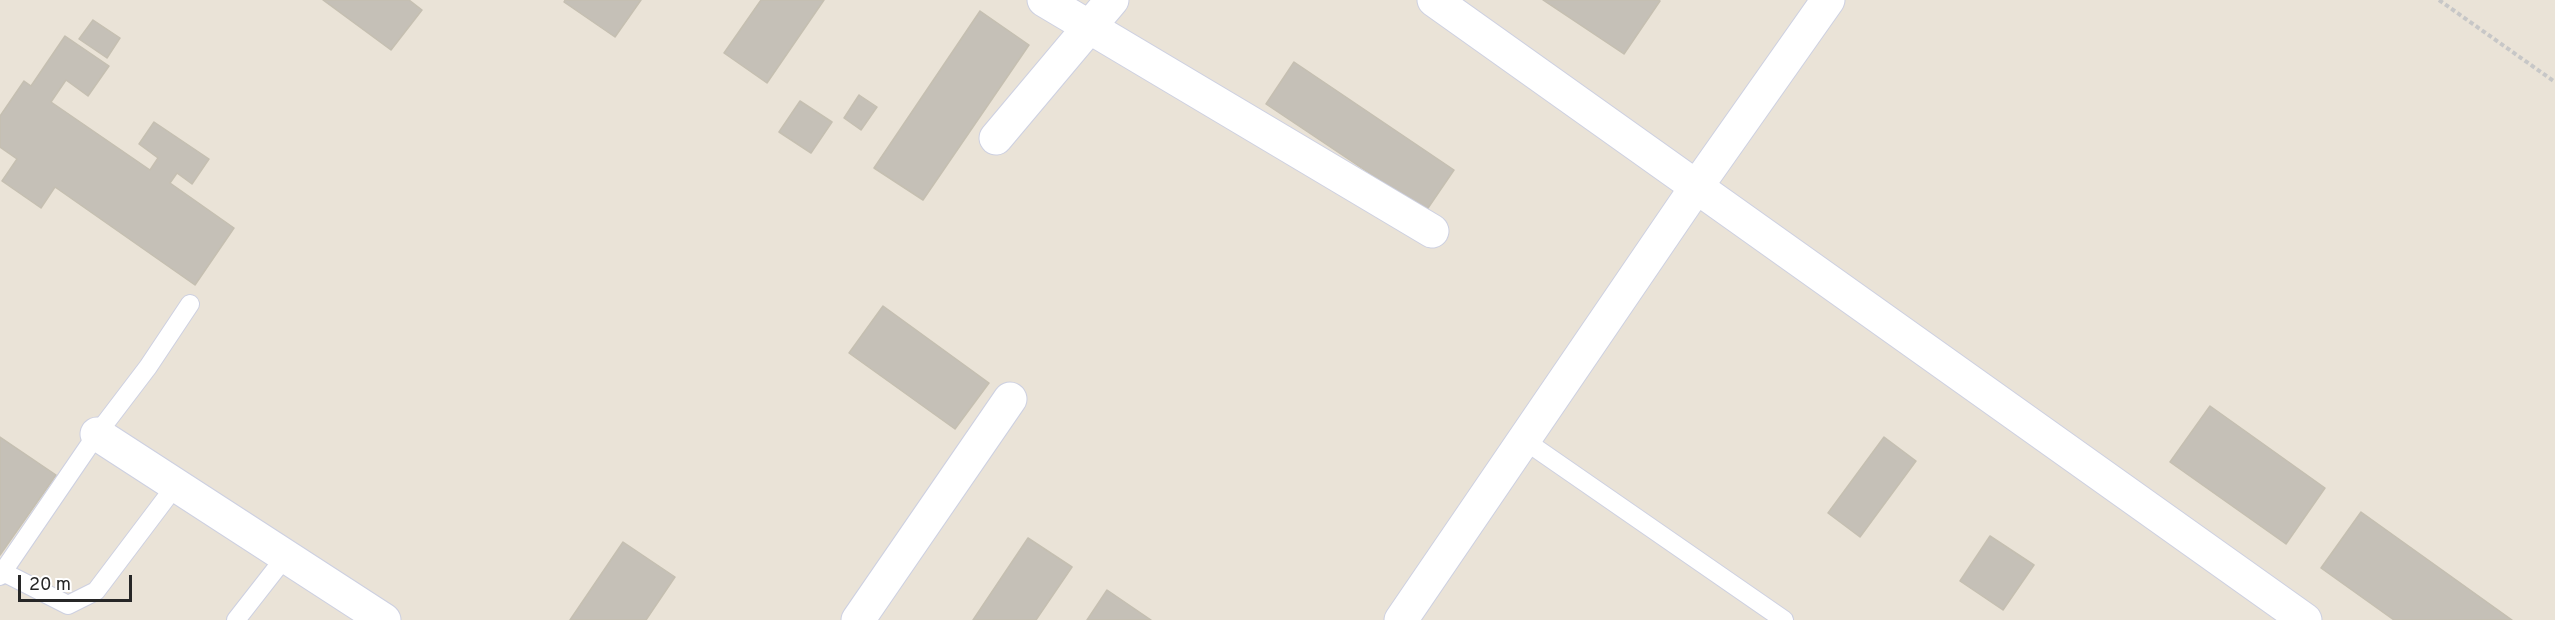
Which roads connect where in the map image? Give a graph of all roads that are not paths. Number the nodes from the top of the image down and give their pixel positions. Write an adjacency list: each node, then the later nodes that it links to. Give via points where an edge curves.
1 (1044, 0): 5 (street)
2 (1112, 0): 5 (street)
3 (1434, 0): 7 (street)
4 (1828, 0): 7 (street)
5 (1089, 27): 6 (street); 8 (street)
6 (996, 138)
7 (1697, 186): 12 (street); 21 (street)
8 (1432, 231)
9 (190, 304): 11 (lane)
10 (1010, 399): 18 (street)
11 (97, 434): 13 (street); 15 (lane)
12 (1524, 440): 19 (street); 20 (lane)
13 (176, 485): 14 (street); 15 (lane, via 96,591 68,605)
14 (285, 556): 16 (lane); 17 (street)
15 (2, 574)
16 (236, 620)
17 (384, 620)
18 (858, 620)
19 (1401, 620)
20 (1784, 620)
21 (2305, 620)

